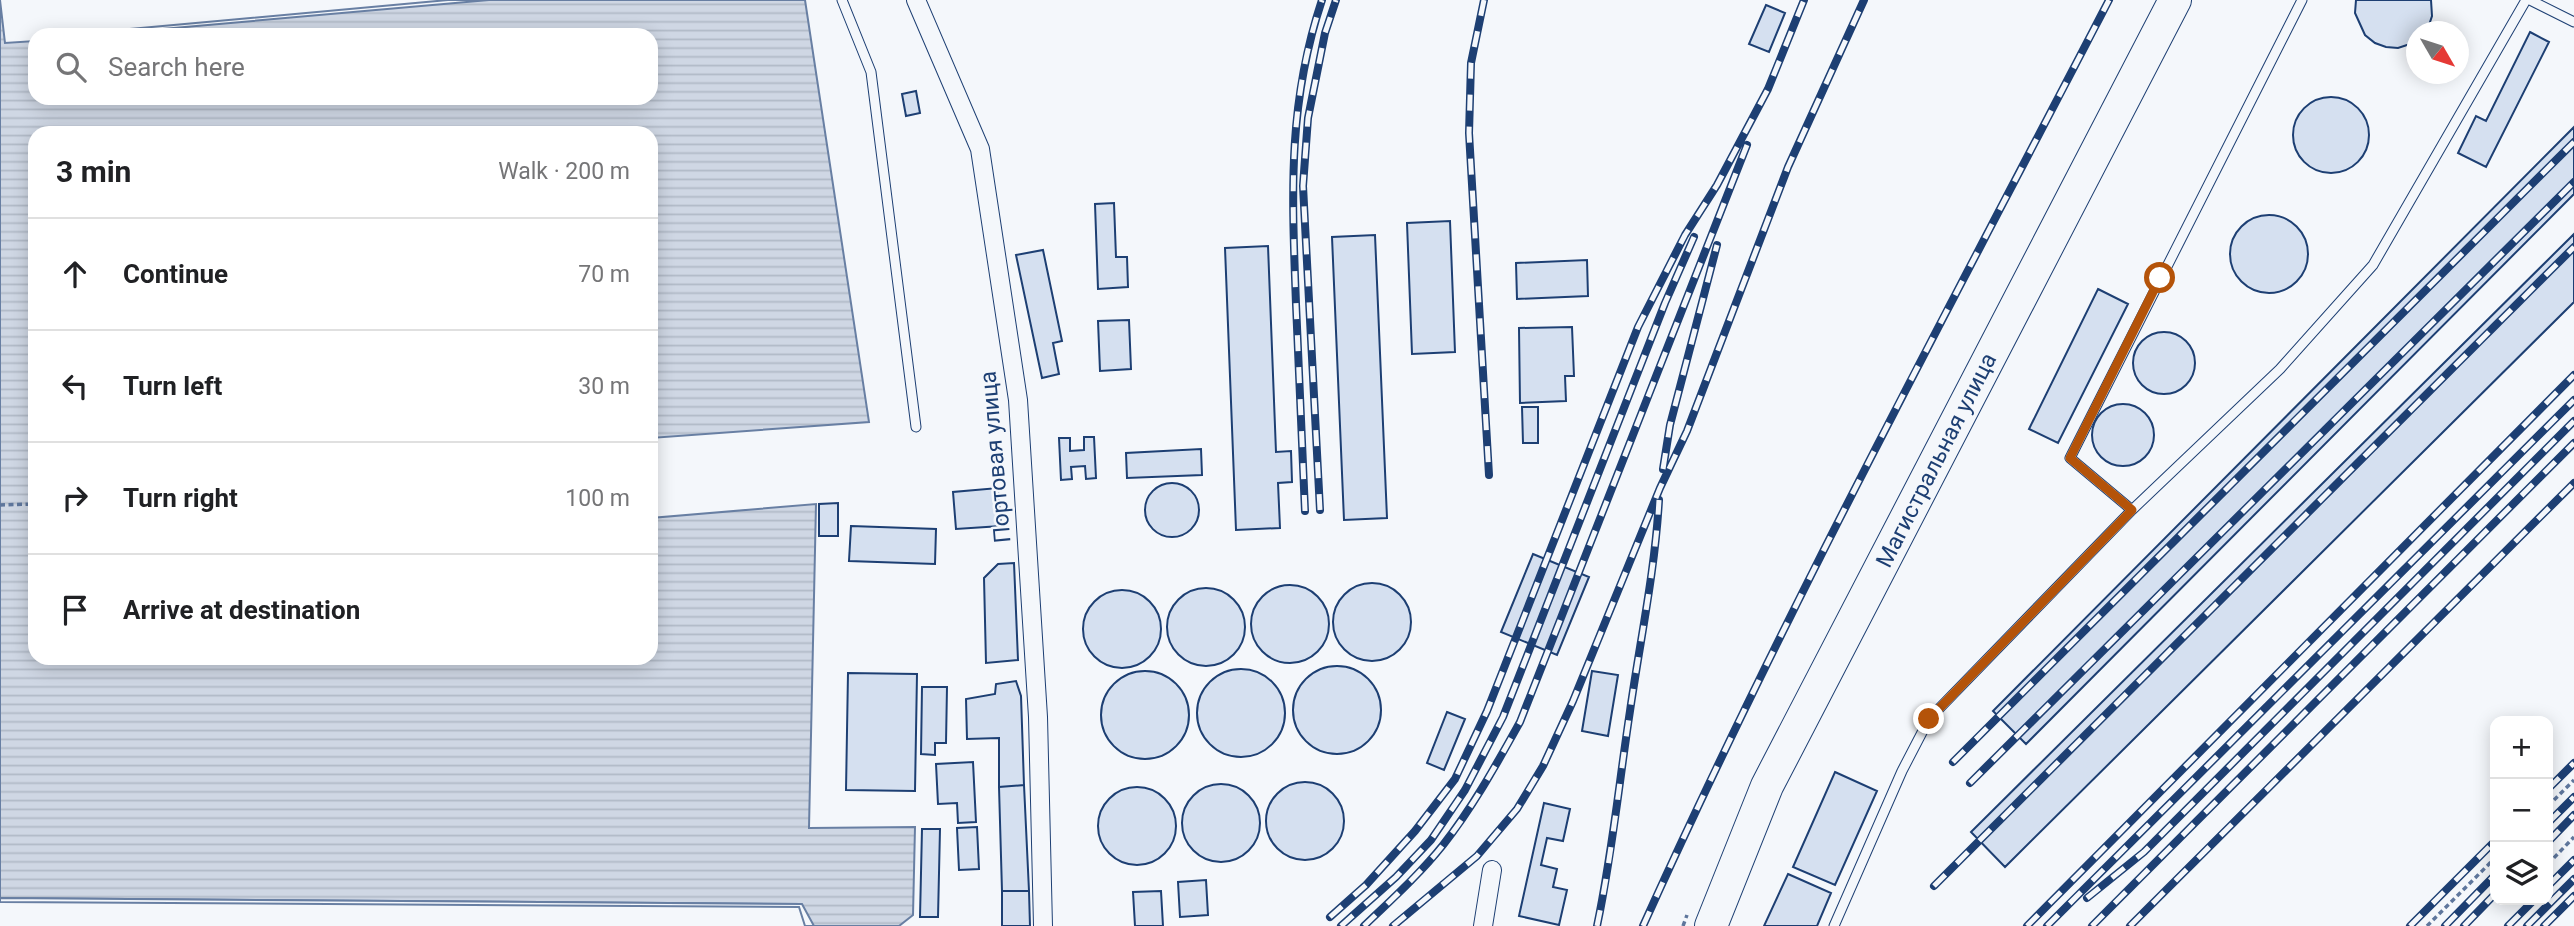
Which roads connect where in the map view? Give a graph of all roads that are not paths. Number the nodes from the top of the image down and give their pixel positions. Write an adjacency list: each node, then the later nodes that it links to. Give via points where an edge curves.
1 (842, 0): 7 (lane, via 871,72)
2 (916, 0): 10 (street, Портовая улица, via 980,149 1018,400 1038,717)
3 (2175, 0): 12 (highway, Магистральная улица, via 1767,786)
4 (2302, 0): 8 (lane, via 2070,458)
5 (2528, 0): 6 (lane); 8 (lane, via 2373,265 2280,369)
6 (2574, 22)
7 (916, 427)
8 (2132, 510): 13 (lane, via 1929,719)
9 (1492, 870): 11 (street)
10 (1043, 926)
11 (1483, 926)
12 (1711, 926)
13 (1834, 926)

